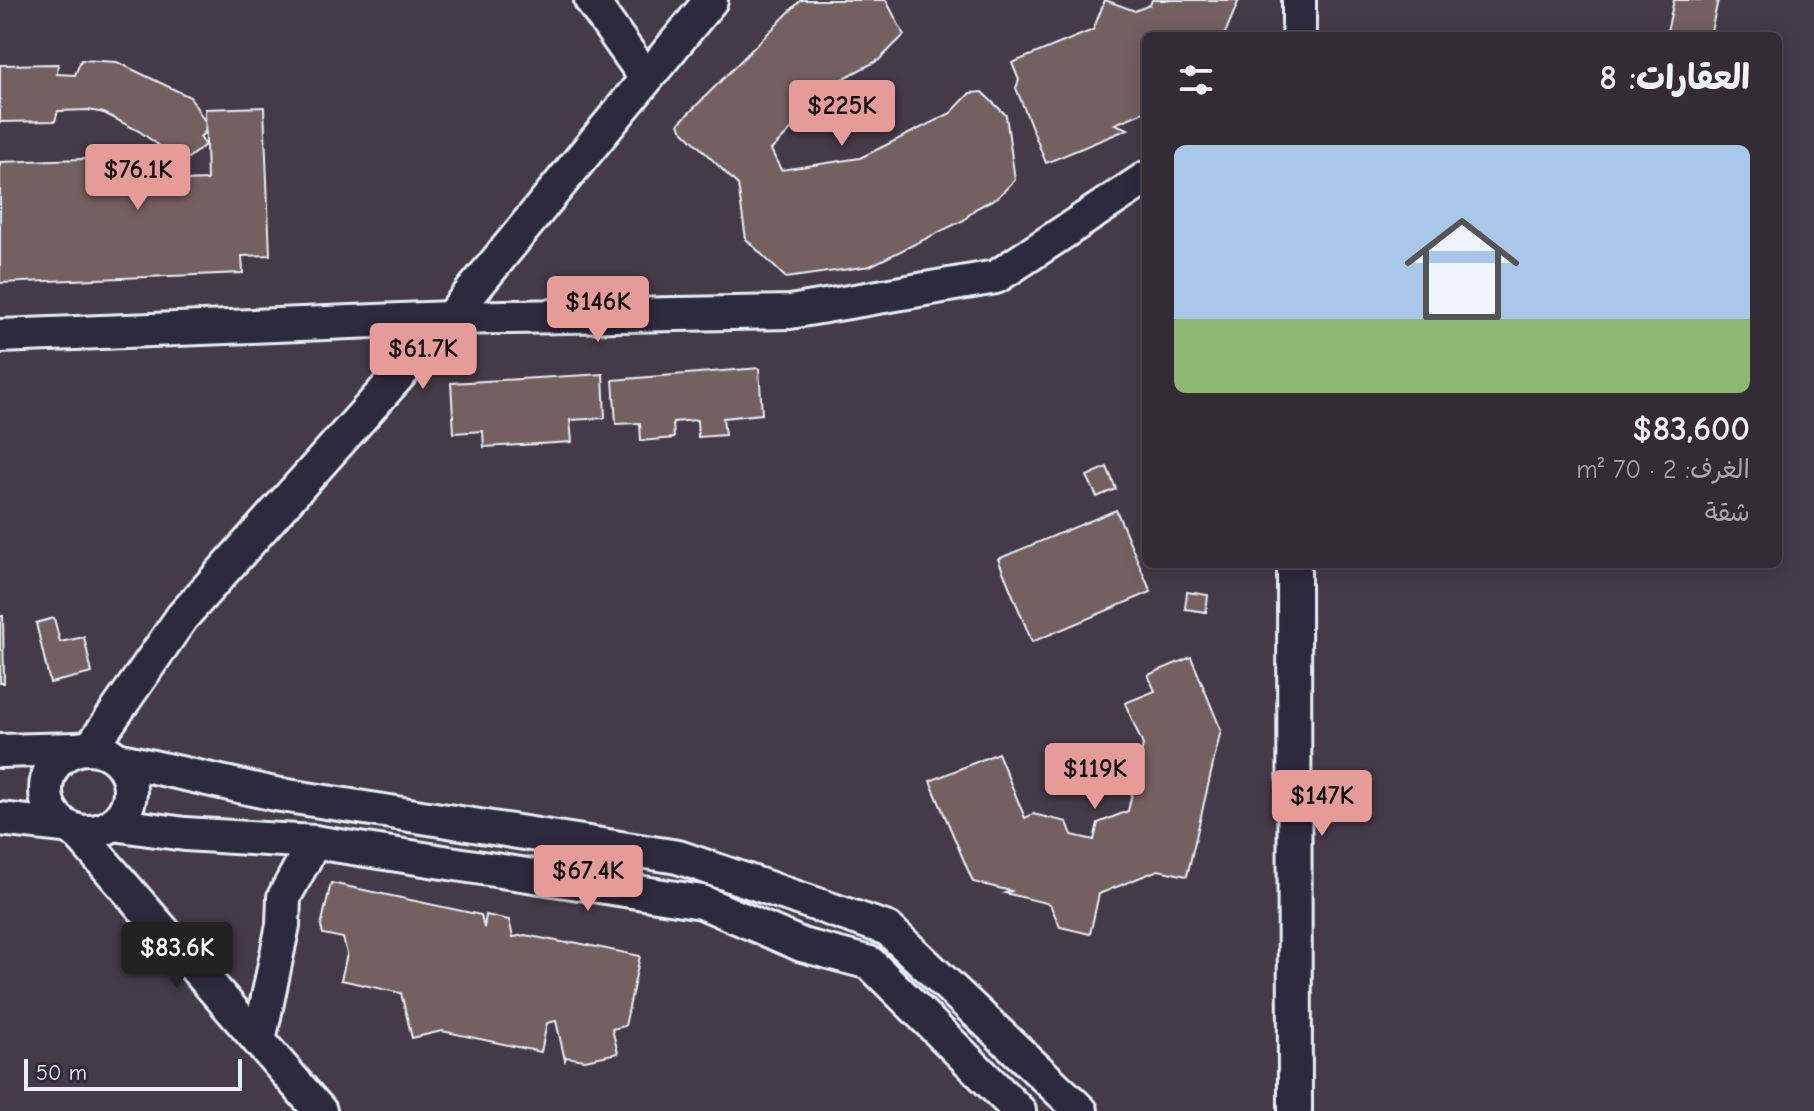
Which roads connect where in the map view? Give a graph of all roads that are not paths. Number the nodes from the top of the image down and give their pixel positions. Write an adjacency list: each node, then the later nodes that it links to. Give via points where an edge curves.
1 (591, 0): 5 (street)
2 (711, 0): 5 (street)
3 (1299, 0): 4 (street)
4 (1299, 32)
5 (646, 78): 7 (street)
6 (1142, 181): 7 (street, via 996,277 790,312)
7 (450, 318): 8 (street); 11 (street, via 182,617)
8 (0, 336)
9 (1294, 568): 20 (street)
10 (0, 751): 11 (street)
11 (95, 752): 13 (street, via 125,770 130,783 126,811); 14 (street, via 64,755 47,777 47,804); 19 (street, via 275,794 678,857 888,929)
12 (0, 819): 14 (street)
13 (113, 824): 14 (street, via 91,833); 15 (street)
14 (71, 829): 16 (street)
15 (314, 842): 16 (street, via 284,897); 18 (street, via 702,902 802,945 870,963)
16 (259, 1041): 17 (street)
17 (320, 1111)
18 (1019, 1111)
19 (1081, 1111)
20 (1295, 1111)

